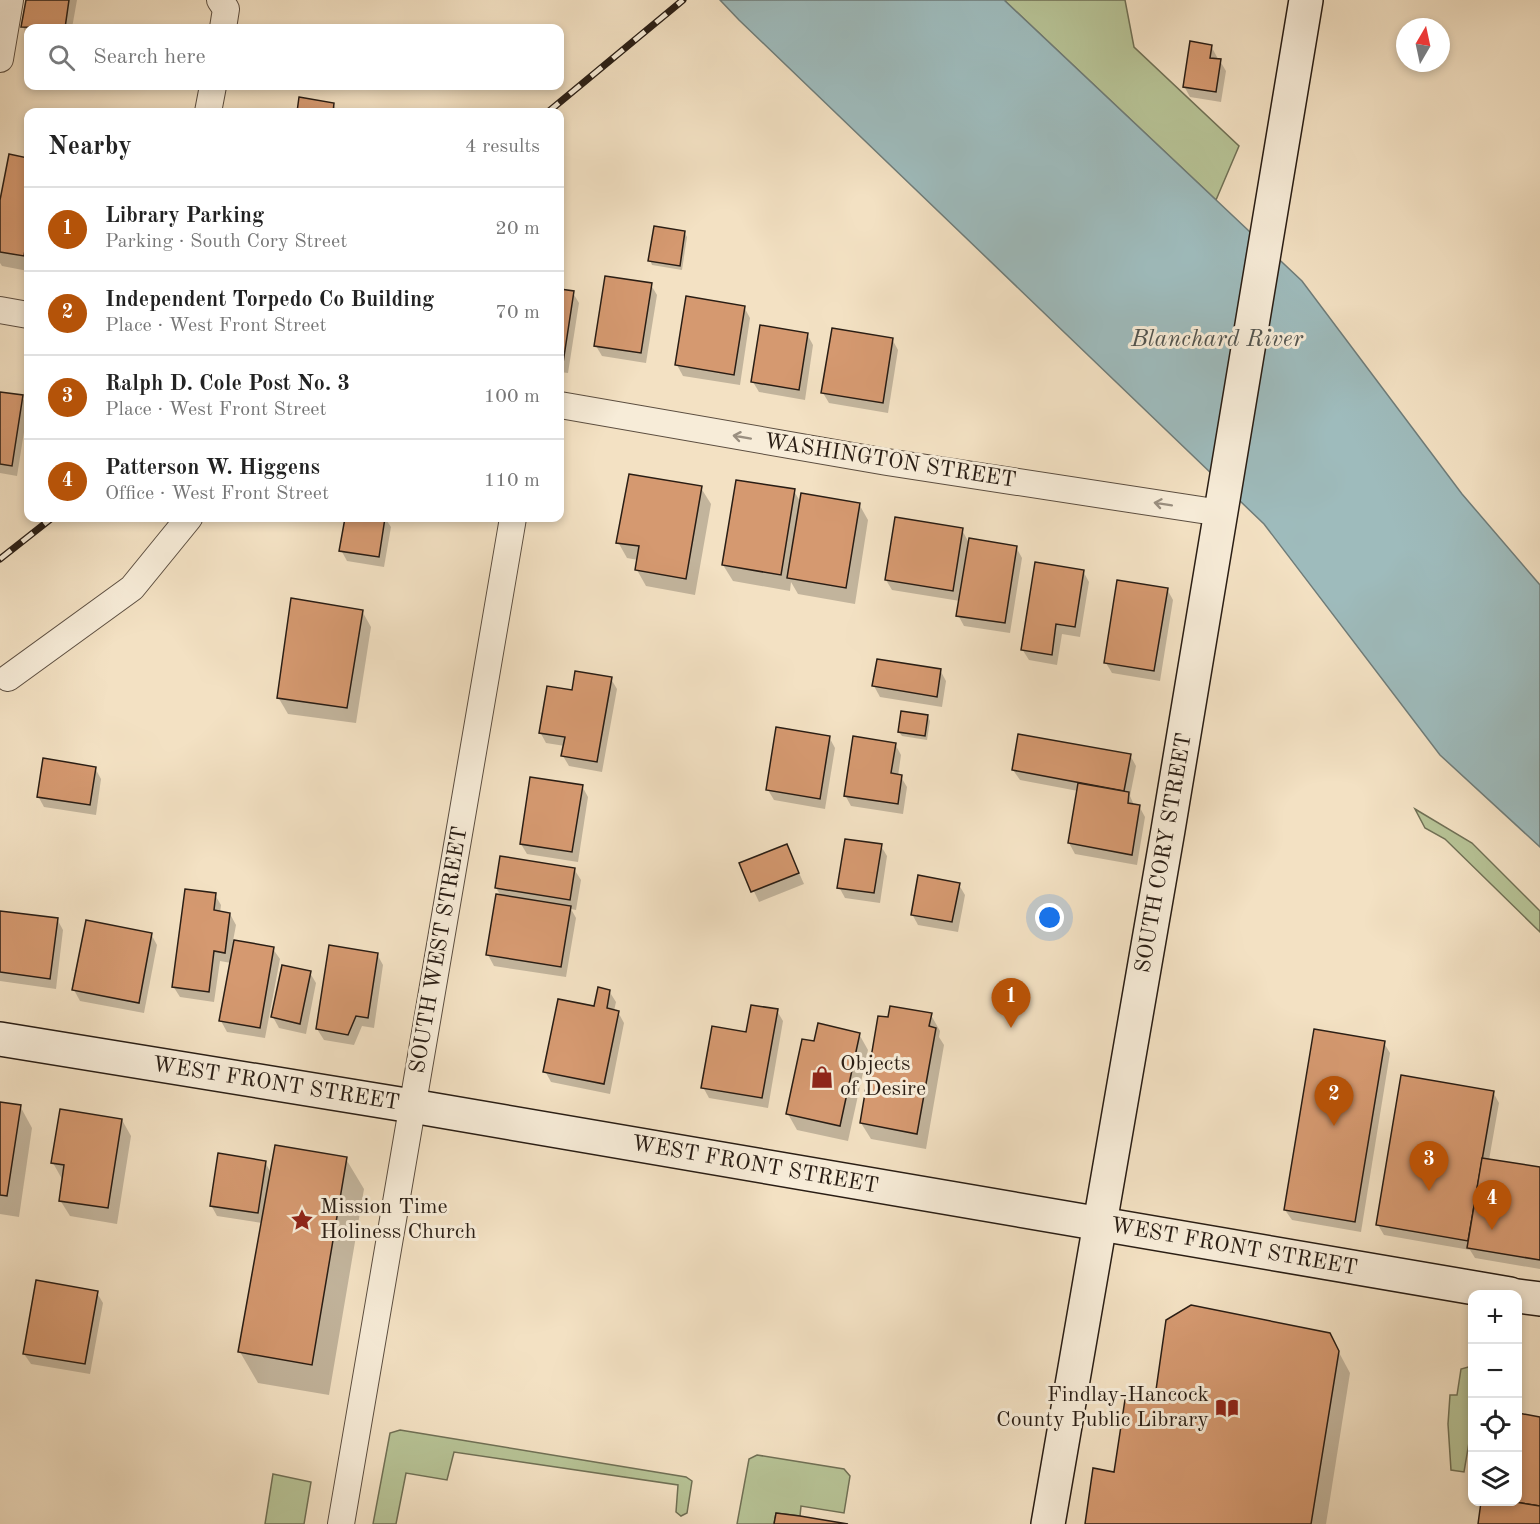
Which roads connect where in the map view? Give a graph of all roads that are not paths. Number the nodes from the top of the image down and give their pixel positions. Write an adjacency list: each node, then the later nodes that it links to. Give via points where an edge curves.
1 (10, 0): 5 (street)
2 (220, 0): 4 (street, via 226,9)
3 (1306, 0): 11 (street, SOUTH CORY STREET)
4 (224, 24)
5 (0, 59)
6 (212, 90): 7 (street)
7 (209, 108)
8 (0, 310): 9 (street)
9 (24, 314)
10 (564, 406): 11 (street, WASHINGTON STREET, one-way to 10, via 887,462)
11 (1221, 513): 17 (street, SOUTH CORY STREET)
12 (186, 522): 14 (street, via 132,588)
13 (512, 522): 16 (street, SOUTH WEST STREET)
14 (9, 678)
15 (0, 1039): 16 (street, WEST FRONT STREET)
16 (412, 1106): 17 (street, WEST FRONT STREET); 21 (street, SOUTH WEST STREET)
17 (1101, 1224): 18 (street, WEST FRONT STREET); 22 (street, SOUTH CORY STREET)
18 (1487, 1290)
19 (1522, 1297): 20 (street)
20 (1540, 1299)
21 (341, 1524)
22 (1048, 1524)

